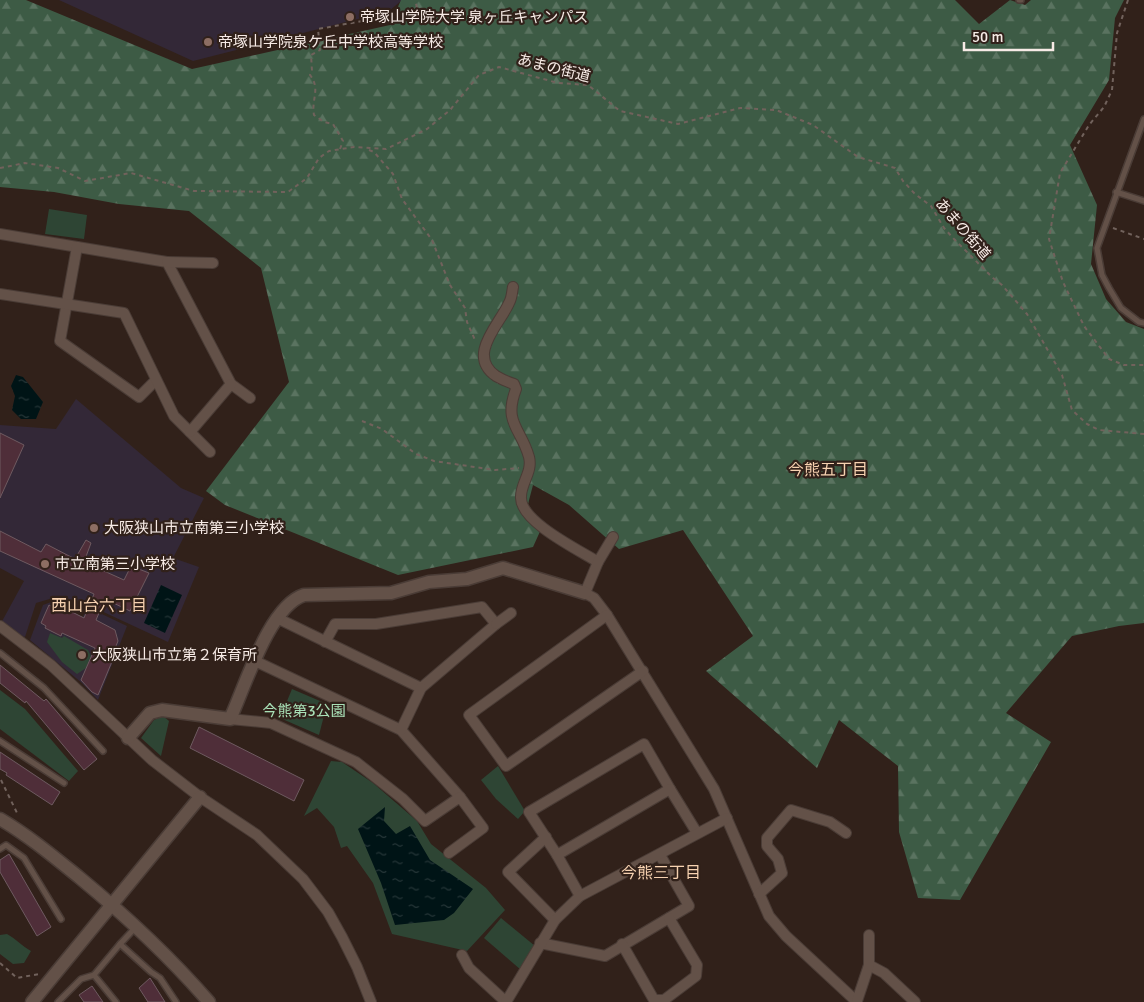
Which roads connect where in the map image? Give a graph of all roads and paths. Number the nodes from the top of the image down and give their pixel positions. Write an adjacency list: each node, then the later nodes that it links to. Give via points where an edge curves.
1 (415, 0): 6 (path, via 418,11 318,30 320,50 311,55 310,75 317,93 313,110 314,114 337,129 343,141)
2 (1128, 0): 22 (path, via 1117,33 1112,90 1060,173 1049,239 1063,282 1084,326 1109,359 1124,365)
3 (1144, 119): 4 (lane)
4 (1138, 139): 5 (lane); 9 (lane)
5 (1144, 142)
6 (340, 149): 7 (path, あまの街道); 8 (path, あまの街道, via 319,158 307,178 288,192 194,191 131,173 85,181 58,168 25,163)
7 (367, 149): 21 (path, via 374,152 393,174 402,199 432,240 450,285 465,308 473,336); 28 (path, あまの街道, via 386,149 427,129 450,110 479,75 499,67 558,84 588,85 620,112 678,124 740,108 789,113 813,125 858,157 895,168 915,194 931,206 954,240 1002,284 1027,314 1062,375 1072,410 1087,424 1099,430)
8 (0, 168)
9 (1116, 192): 10 (lane); 11 (lane)
10 (1144, 201)
11 (1104, 225): 13 (path); 20 (lane, via 1097,248 1102,275 1121,308)
12 (0, 234): 14 (street)
13 (1144, 239)
14 (78, 247): 15 (street); 19 (street)
15 (167, 262): 16 (street); 24 (street)
16 (213, 263)
17 (513, 287): 21 (street, via 510,302)
18 (0, 294): 19 (street)
19 (67, 304): 23 (street, via 124,313); 23 (street, via 60,340 139,397)
20 (1144, 323)
21 (483, 350): 30 (street, via 486,365 495,376 514,384 516,389 511,413 530,459)
22 (1144, 366)
23 (156, 380): 27 (street, via 174,416)
24 (231, 384): 25 (street); 27 (street)
25 (250, 398)
26 (362, 420): 30 (path, via 382,429 416,454 434,461 495,470)
27 (190, 432): 29 (street)
28 (1144, 434)
29 (210, 452)
30 (529, 469): 32 (street, via 520,496 528,514)
31 (613, 537): 32 (street)
32 (598, 562): 33 (street)
33 (585, 593): 35 (street, via 594,598); 36 (street, via 504,568 467,580 429,582 391,593 304,595 295,598)
34 (511, 613): 37 (street)
35 (607, 615): 42 (street); 42 (street, via 469,715 506,766)
36 (276, 618): 39 (street); 41 (street)
37 (496, 624): 39 (street, via 482,607 376,624 335,624); 43 (street)
38 (0, 626): 46 (street, via 51,665)
39 (325, 642): 43 (street)
40 (0, 653): 48 (lane, via 44,688)
41 (256, 661): 44 (street); 45 (street)
42 (643, 671): 54 (street, via 714,789)
43 (421, 688): 45 (street)
44 (230, 719): 46 (street, via 162,710 150,713); 53 (street, via 271,723 356,762 425,821)
45 (401, 730): 53 (street)
46 (128, 738): 52 (street)
47 (0, 740): 50 (lane)
48 (103, 752)
49 (1, 780): 58 (path)
50 (64, 783)
51 (670, 789): 56 (street); 59 (street, via 644,744 529,812); 62 (street)
52 (200, 797): 66 (street); 85 (street, via 257,835 303,879 342,937)
53 (460, 797): 61 (street, via 483,828)
54 (727, 818): 56 (street); 64 (street)
55 (0, 819): 58 (street)
56 (697, 833): 63 (street)
57 (846, 833): 64 (street, via 830,822 791,810 767,838 782,873)
58 (27, 835): 66 (street)
59 (546, 837): 62 (street); 69 (street, via 508,872)
60 (0, 849): 68 (lane, via 6,845 24,858)
61 (449, 853)
62 (557, 855): 65 (street)
63 (660, 855): 65 (street); 67 (street, via 689,906)
64 (759, 894): 87 (street, via 769,916 786,936)
65 (580, 896): 69 (street)
66 (112, 905): 70 (street); 80 (street)
67 (669, 918): 74 (street); 74 (street, via 697,965 696,976 664,1000 654,1000)
68 (61, 919)
69 (555, 920): 72 (street)
70 (135, 927): 73 (lane); 84 (street)
71 (869, 935): 77 (street)
72 (540, 943): 74 (street, via 605,956); 86 (street)
73 (120, 944): 79 (lane); 83 (lane, via 160,978)
74 (622, 944)
75 (462, 956): 86 (street, via 469,968)
76 (0, 964): 78 (path, via 17,978)
77 (869, 965): 87 (street); 88 (street, via 884,973)
78 (40, 974)
79 (94, 975): 81 (lane, via 81,979); 82 (lane)
80 (32, 1002)
81 (58, 1002)
82 (116, 1002)
83 (176, 1002)
84 (209, 1002)
85 (371, 1002)
86 (506, 1002)
87 (857, 1002)
88 (915, 1002)

